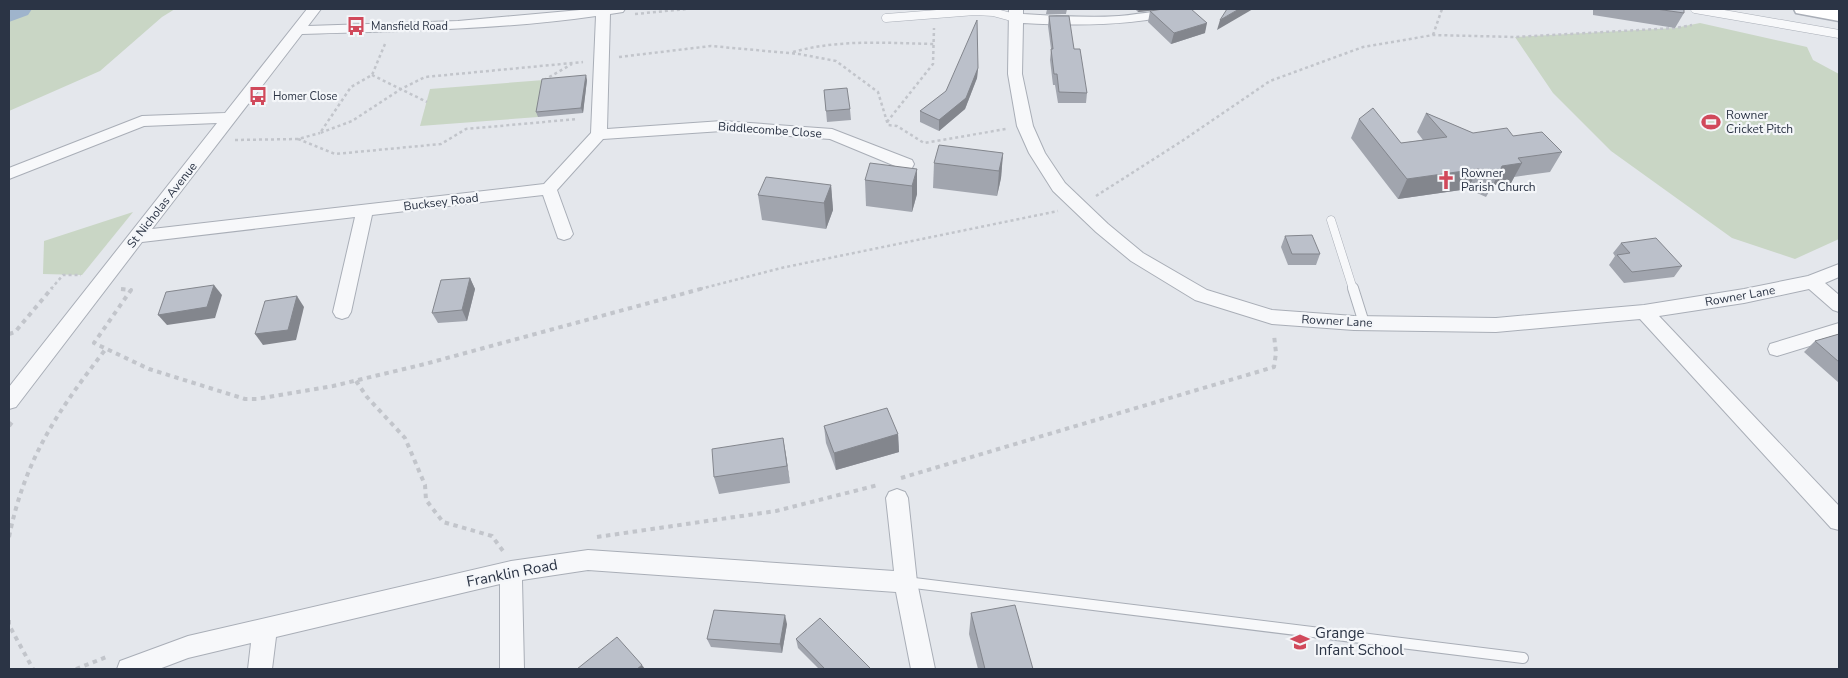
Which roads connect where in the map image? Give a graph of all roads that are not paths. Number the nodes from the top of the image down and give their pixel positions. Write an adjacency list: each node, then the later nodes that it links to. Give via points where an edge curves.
1 (314, 9): 12 (street, St Nicholas Avenue)
2 (432, 9): 11 (street)
3 (1182, 9): 8 (street, via 1127,20)
4 (1695, 9): 13 (lane)
5 (1803, 9): 9 (main road)
6 (610, 10): 7 (street); 15 (street, via 601,60)
7 (521, 14): 11 (street)
8 (1016, 14): 10 (lane, via 975,11); 28 (street, Rowner Lane, via 1015,74 1025,126 1037,153 1059,187 1079,207 1137,257 1201,295 1272,317)
9 (1839, 15)
10 (886, 18)
11 (425, 26): 12 (street)
12 (298, 30): 14 (street, St Nicholas Avenue)
13 (1839, 34)
14 (228, 118): 17 (street, via 142,121); 22 (street, St Nicholas Avenue)
15 (599, 134): 16 (street, Biddlecombe Close, via 722,126 832,134); 18 (street)
16 (906, 164)
17 (9, 174)
18 (549, 189): 19 (street, Bucksey Road); 21 (street)
19 (365, 211): 22 (street, Bucksey Road); 26 (street)
20 (1332, 220): 28 (lane)
21 (564, 234)
22 (137, 237): 31 (street, St Nicholas Avenue, via 112,282)
23 (1839, 270): 24 (street, Rowner Lane)
24 (1812, 282): 25 (street); 27 (street, Rowner Lane)
25 (1839, 306)
26 (342, 312)
27 (1644, 312): 28 (street, Rowner Lane, via 1496,325); 33 (street)
28 (1364, 323)
29 (1839, 330): 30 (street)
30 (1777, 349)
31 (9, 401)
32 (892, 487): 35 (street)
33 (1839, 521)
34 (508, 557): 35 (street, Franklin Road); 36 (street, Franklin Road); 40 (street)
35 (906, 582): 37 (lane); 41 (street)
36 (265, 630): 38 (street, Franklin Road); 39 (street)
37 (1523, 658)
38 (121, 662)
39 (260, 669)
40 (512, 669)
41 (923, 669)

